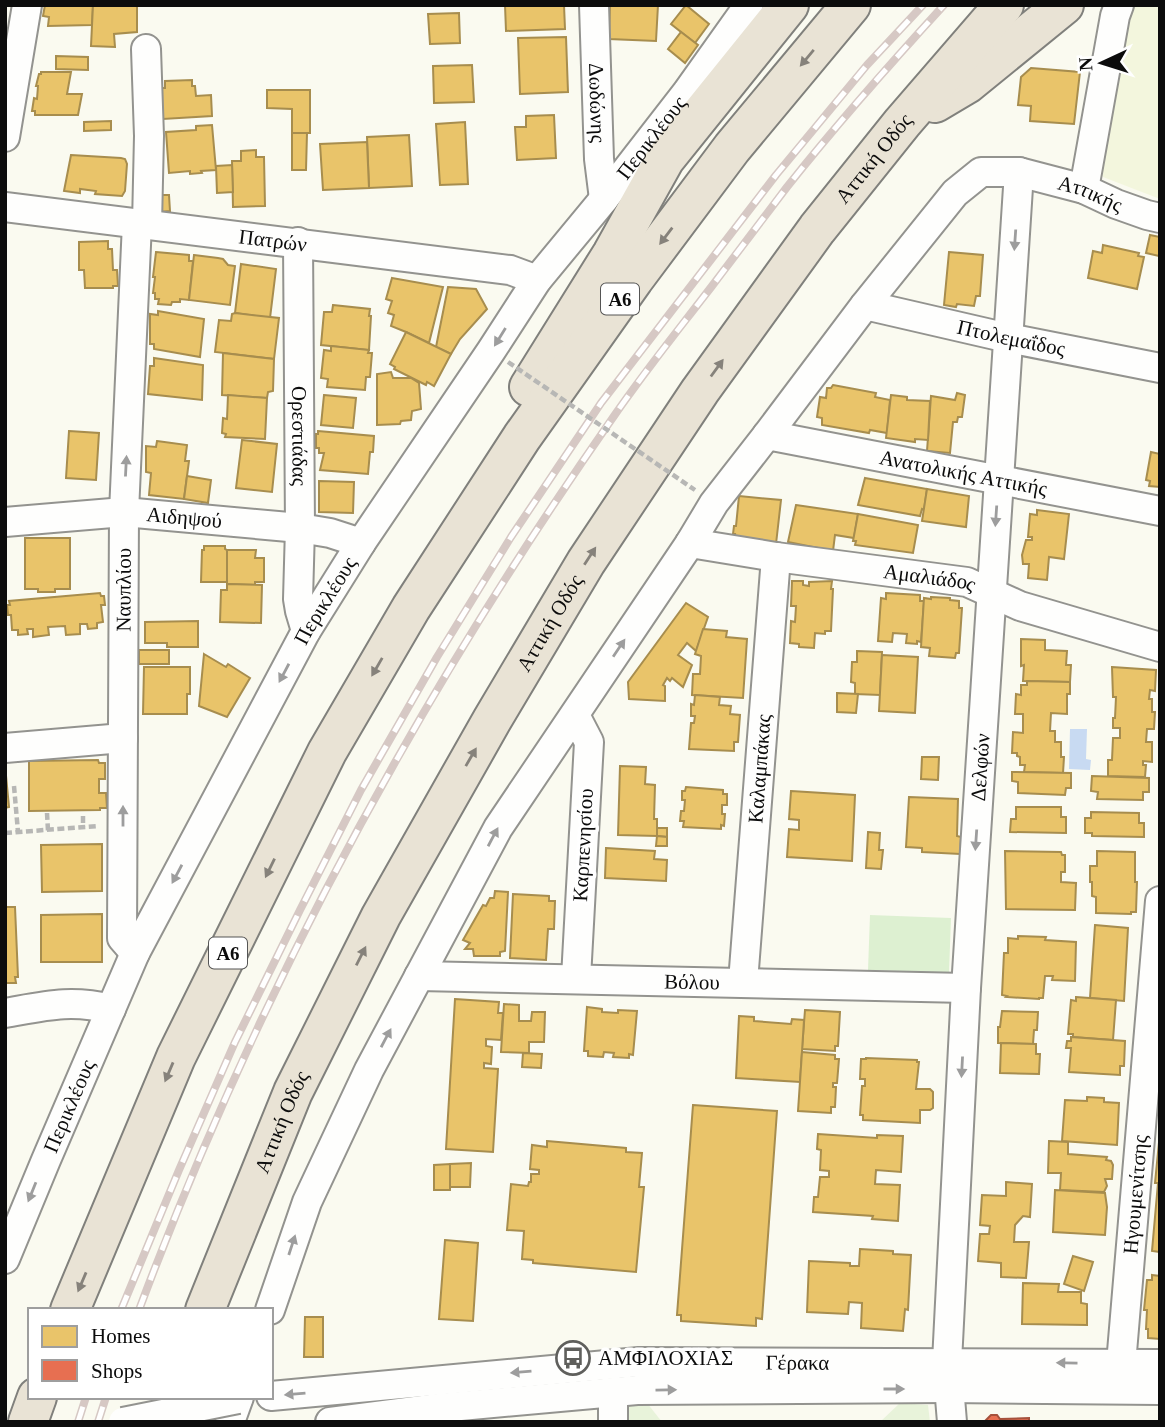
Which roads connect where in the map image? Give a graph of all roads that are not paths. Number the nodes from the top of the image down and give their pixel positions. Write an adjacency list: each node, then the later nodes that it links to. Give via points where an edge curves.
1 (27, 5): 11 (street)
2 (594, 5): 14 (street, Δωδώνης)
3 (749, 5): 14 (street, Περικλέους)
4 (789, 5): 33 (highway, via 665,159 480,468)
5 (851, 5): 33 (highway, Α6, one-way to 33, via 732,148 634,279 522,437)
6 (1004, 5): 10 (highway, Αττική Οδός)
7 (1064, 5): 10 (highway, via 967,84)
8 (1119, 5): 13 (street)
9 (146, 49): 17 (street, Ναυπλίου, via 149,136)
10 (902, 123): 50 (highway, Αττική Οδός, one-way to 10, via 293,1092 381,916 505,697 586,562 700,391 817,229)
11 (5, 137)
12 (1019, 172): 13 (street, Αττικής); 20 (street, via 981,172 955,193); 21 (street, Δελφών, one-way to 21)
13 (1084, 188): 16 (street, Αττικής)
14 (604, 199): 19 (street, Περικλέους)
15 (5, 207): 17 (street, Πατρών)
16 (1160, 218)
17 (142, 223): 18 (street, Πατρών); 26 (street, Ναυπλίου, one-way to 17)
18 (298, 242): 19 (street, Πατρών, via 510,270); 28 (street, Ορεστιάδας)
19 (537, 280): 29 (street, Περικλέους, one-way to 29)
20 (865, 305): 21 (street, Πτολεμαΐδος); 23 (street)
21 (1008, 338): 22 (street, Πτολεμαΐδος); 24 (street, Δελφών)
22 (1160, 368)
23 (767, 435): 24 (street, Ανατολικής Αττικής); 30 (street, via 714,503)
24 (998, 481): 25 (street, Ανατολικής Αττικής); 32 (street, Δελφών, one-way to 32)
25 (1160, 510)
26 (124, 512): 27 (street, Αιδηψού); 28 (street, Αιδηψού); 37 (street, Ναυπλίου)
27 (5, 522)
28 (300, 528): 29 (street, Αιδηψού); 34 (street, Ορεστιάδας, via 298,598)
29 (361, 542): 34 (street, Περικλέους)
30 (690, 543): 31 (street, Αμαλιάδος); 36 (street, one-way to 30)
31 (776, 557): 32 (street, Αμαλιάδος, via 967,582); 43 (street, Καλαμπάκας)
32 (991, 593): 35 (street, Αμαλιάδος); 44 (street, Δελφών, one-way to 44)
33 (411, 608): 49 (highway, Α6, one-way to 49, via 327,752 176,1057)
34 (306, 631): 40 (street, Περικλέους, one-way to 40)
35 (1160, 648)
36 (575, 715): 41 (street, one-way to 36, via 498,828); 42 (street, Καρπενησίου, via 589,742)
37 (123, 738): 38 (street); 40 (street, Ναυπλίου, one-way to 37, via 122,937)
38 (5, 748)
39 (1160, 901): 47 (street, Ηγουμενίτσης)
40 (135, 953): 45 (street, Περικλέους)
41 (419, 976): 42 (street, Βόλου); 51 (street, one-way to 41, via 307,1202)
42 (576, 978): 43 (street, Βόλου)
43 (743, 982): 44 (street, Βόλου)
44 (966, 988): 54 (street, Δελφών, one-way to 54)
45 (111, 1009): 46 (street, via 60,1003); 48 (street, Περικλέους, one-way to 48)
46 (5, 1013)
47 (1151, 1109): 52 (street, Ηγουμενίτσης)
48 (5, 1259)
49 (71, 1308)
50 (206, 1308)
51 (271, 1308)
52 (1121, 1364): 53 (street, Γέρακα); 54 (street, Γέρακα, one-way to 54)
53 (1160, 1364)
54 (947, 1375): 55 (street, Γέρακα); 56 (street, Γέρακα, one-way to 54, via 786,1388); 57 (street, Γέρακα, one-way to 57, via 614,1363); 67 (street, Δελφών)
55 (1160, 1390)
56 (613, 1392): 61 (street, Γέρακα); 66 (street)
57 (273, 1396)
58 (36, 1399): 62 (highway)
59 (172, 1399): 64 (highway)
60 (241, 1404): 63 (street, bridge)
61 (438, 1415): 65 (street, Γέρακα)
62 (28, 1422)
63 (123, 1422)
64 (164, 1422)
65 (330, 1422)
66 (613, 1422)
67 (952, 1422)

